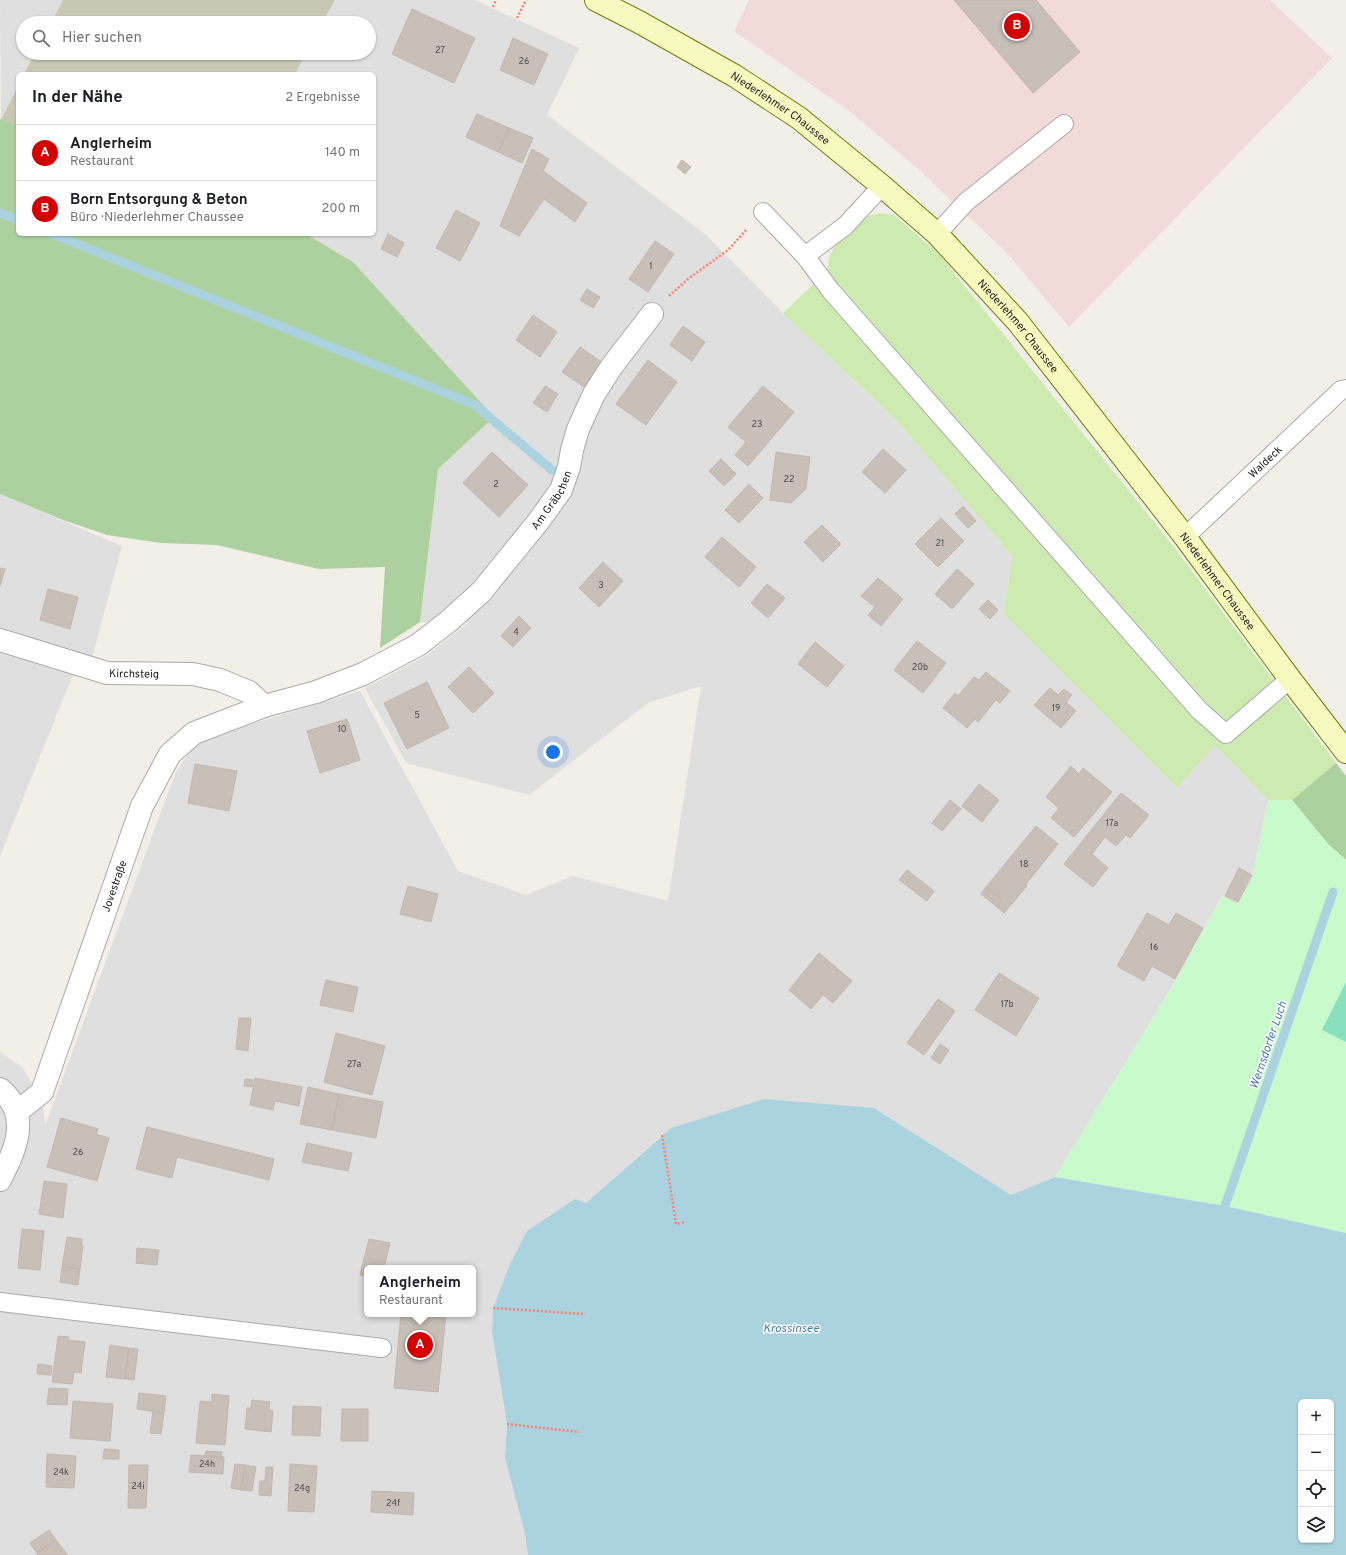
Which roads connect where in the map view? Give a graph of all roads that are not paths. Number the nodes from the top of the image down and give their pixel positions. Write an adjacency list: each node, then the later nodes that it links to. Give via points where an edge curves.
1 (605, 2): 3 (main road, Niederlehmer Chaussee, via 735,76 799,118)
2 (1064, 124): 5 (lane, via 966,202)
3 (882, 186): 5 (main road, Niederlehmer Chaussee); 6 (lane, via 845,226)
4 (763, 212): 6 (lane)
5 (937, 234): 9 (main road, Niederlehmer Chaussee, via 1018,322)
6 (805, 256): 11 (lane, via 831,291 1199,710 1226,734)
7 (652, 314): 12 (street, Am Gräbchen, via 594,394 578,429 569,467 560,490 482,592 418,645 364,674 316,692)
8 (1346, 389): 9 (lane, Waldeck, via 1341,390)
9 (1185, 537): 11 (main road, Niederlehmer Chaussee)
10 (0, 640): 12 (street, Kirchsteig, via 107,673 193,674 220,680 249,692)
11 (1290, 679): 13 (main road, Niederlehmer Chaussee)
12 (264, 706): 15 (street, Jovestraße, via 194,733 170,754 142,806 42,1092)
13 (1346, 752)
14 (0, 1089): 15 (street, via 9,1097)
15 (17, 1112): 16 (street, via 18,1132 13,1154)
16 (0, 1180)
17 (0, 1302): 18 (lane)
18 (382, 1348)

